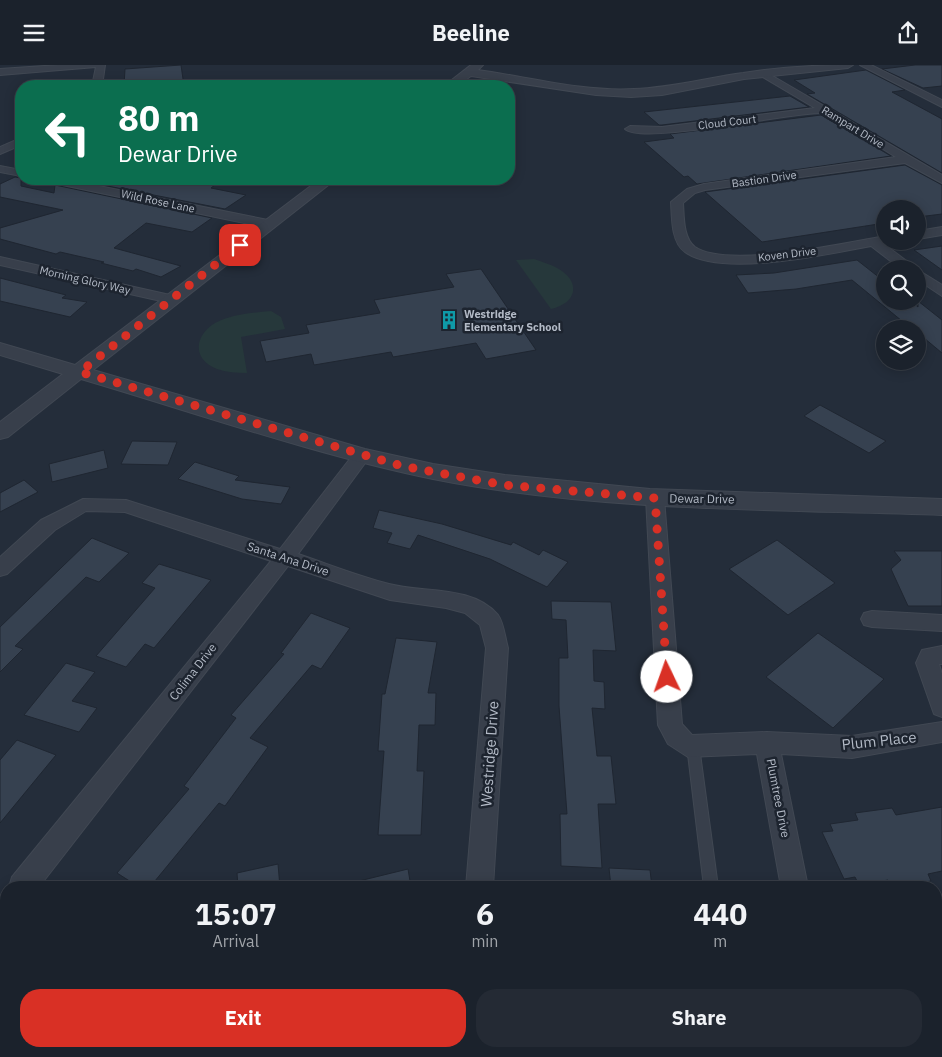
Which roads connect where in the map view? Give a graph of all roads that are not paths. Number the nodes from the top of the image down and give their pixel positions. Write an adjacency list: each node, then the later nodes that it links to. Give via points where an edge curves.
1 (95, 65): 6 (street)
2 (101, 65): 9 (street)
3 (478, 65): 7 (street)
4 (848, 65): 8 (street)
5 (864, 65): 11 (street)
6 (0, 72)
7 (468, 72): 8 (street, via 631,93); 10 (street)
8 (764, 74): 12 (street, Rampart Drive)
9 (98, 80)
10 (458, 80)
11 (941, 103)
12 (824, 110): 13 (street, Cloud Court, via 662,130); 16 (street, Rampart Drive)
13 (630, 129)
14 (15, 144): 15 (street)
15 (0, 151)
16 (907, 159): 19 (street, Rampart Drive); 26 (street, Bastion Drive, via 691,191 676,202 681,239)
17 (0, 169): 18 (street)
18 (15, 172)
19 (942, 180)
20 (77, 185): 22 (street, Wild Rose Lane)
21 (321, 185): 22 (street)
22 (268, 224): 32 (street)
23 (942, 231): 24 (street)
24 (926, 234)
25 (876, 241): 26 (street, Koven Drive, via 734,260 710,259)
26 (690, 250)
27 (889, 250): 28 (street)
28 (900, 260)
29 (0, 261): 32 (street, Morning Glory Way)
30 (926, 280): 31 (street)
31 (942, 292)
32 (170, 299): 34 (street)
33 (0, 349): 34 (street, Dewar Drive)
34 (80, 372): 35 (street); 36 (street, Dewar Drive)
35 (0, 432)
36 (362, 455): 37 (street, Dewar Drive, via 504,485); 39 (street, Colima Drive)
37 (655, 498): 38 (street, Dewar Drive); 48 (street, via 670,725 676,737)
38 (942, 507)
39 (284, 558): 40 (street, Santa Ana Drive, via 126,506 83,505 48,525); 42 (street, Santa Ana Drive, via 390,592 472,607); 49 (street, Colima Drive)
40 (0, 569)
41 (872, 619): 43 (street)
42 (490, 621): 50 (street, Westridge Drive, via 497,648)
43 (942, 623)
44 (942, 655): 45 (street, via 930,656 927,663)
45 (942, 707)
46 (936, 733): 47 (street, Plum Place, via 852,747)
47 (768, 743): 48 (street, Plumtree Drive); 52 (street, Plumtree Drive)
48 (693, 746): 51 (lane)
49 (27, 881)
50 (480, 881)
51 (710, 881)
52 (794, 881)

